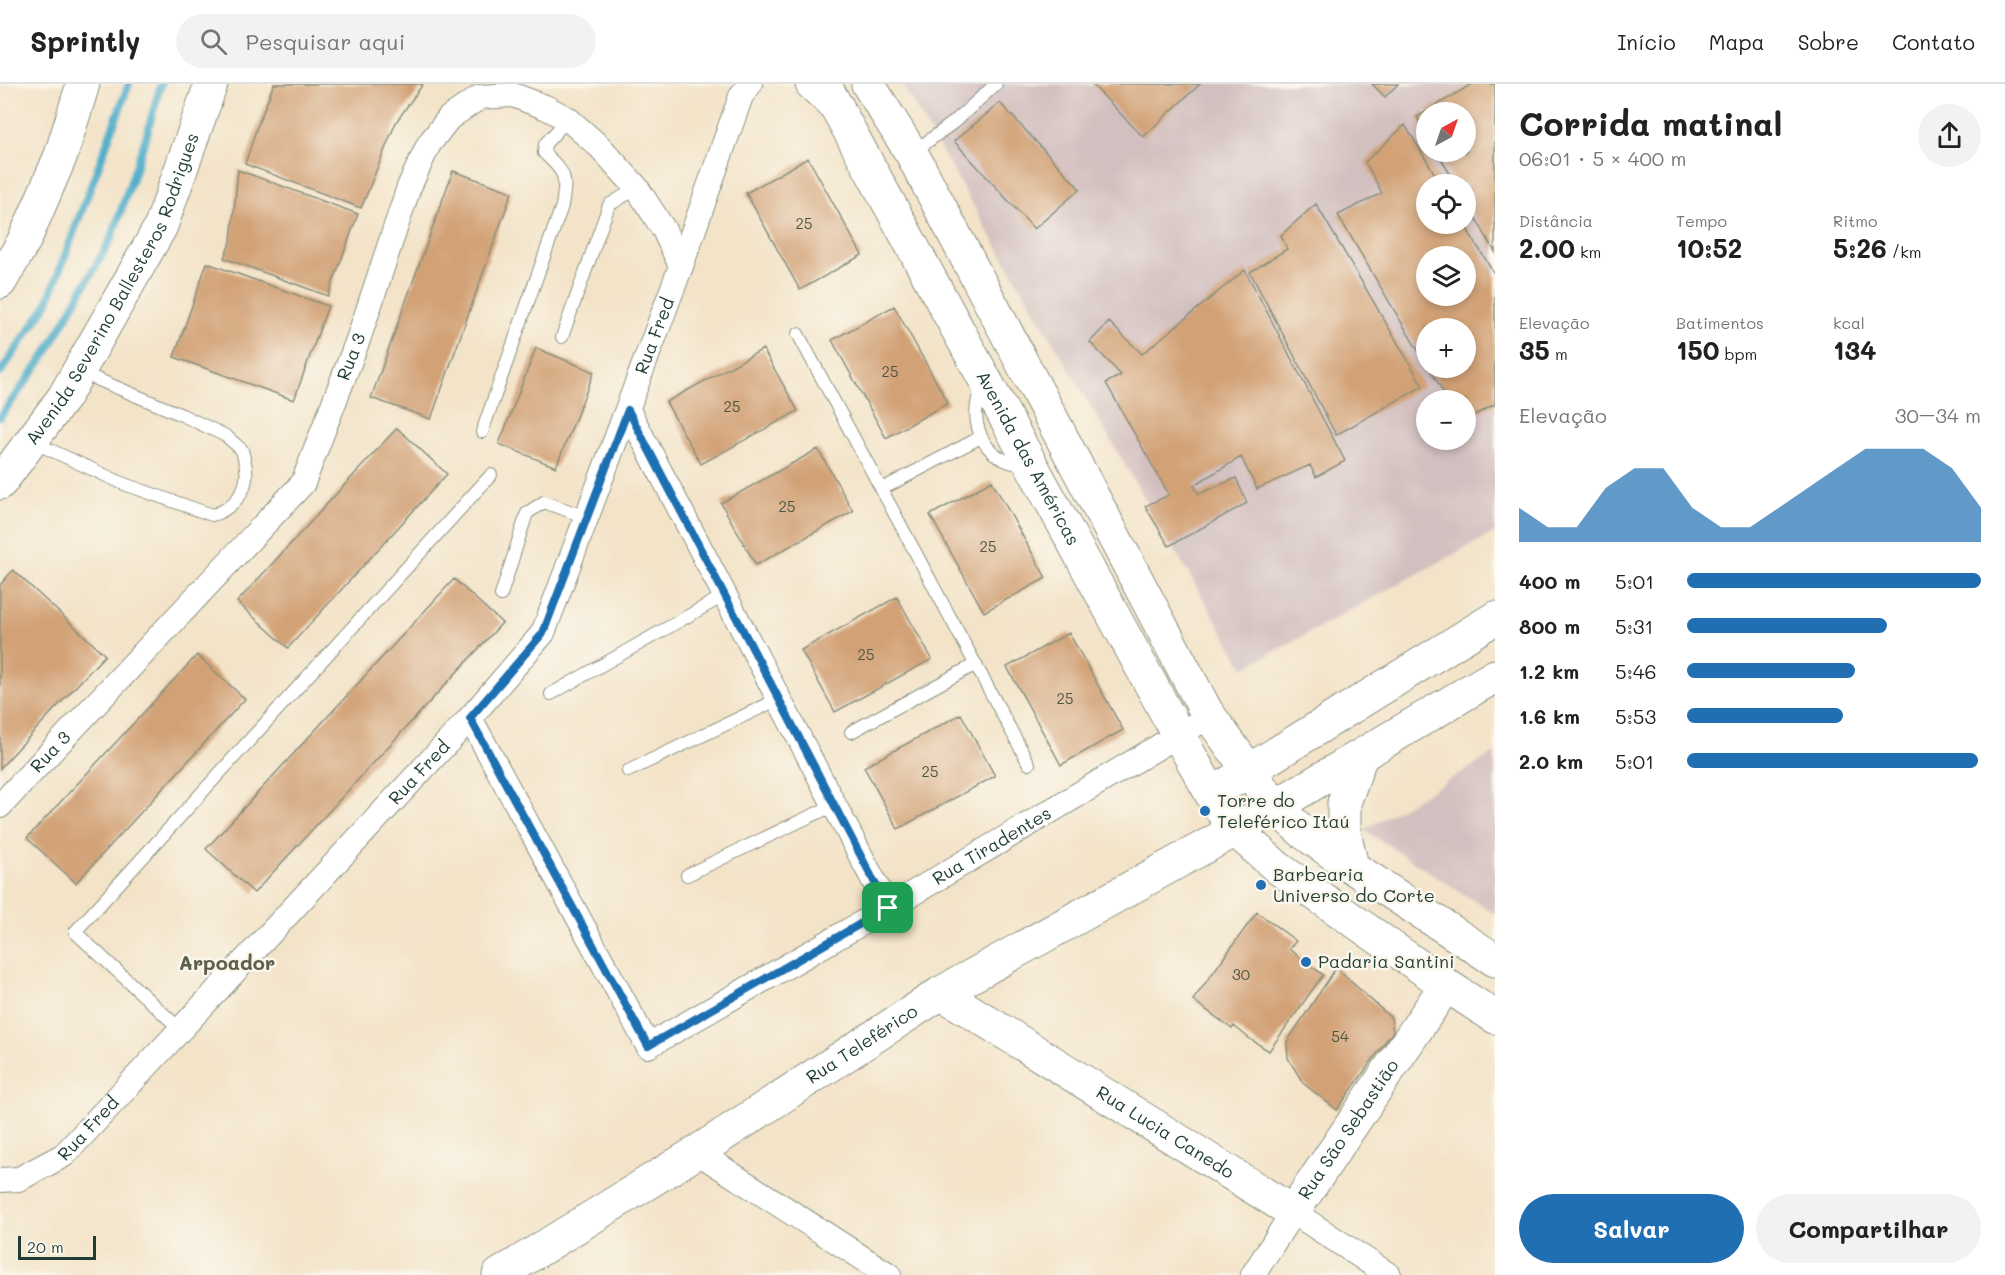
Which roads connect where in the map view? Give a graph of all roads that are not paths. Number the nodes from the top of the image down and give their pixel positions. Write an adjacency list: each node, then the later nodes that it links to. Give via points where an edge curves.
1 (84, 84): 12 (main road, via 61,155 25,239)
2 (211, 84): 15 (main road, Avenida Severino Ballesteros Rodrigues, via 161,226)
3 (750, 84): 11 (street, Rua Fred, via 741,96)
4 (812, 84): 7 (main road, Avenida das Américas)
5 (868, 84): 9 (main road, Avenida das Américas)
6 (996, 84): 9 (lane)
7 (831, 96): 16 (main road, Avenida das Américas)
8 (568, 119): 10 (street, Rua 3); 18 (lane, via 545,144 544,153 561,169 566,185 562,206); 43 (street, Rua 3, via 513,95 480,97 449,118 429,144 409,187 359,337 303,483)
9 (912, 154): 33 (main road, Avenida das Américas)
10 (637, 188): 11 (street, Rua 3); 14 (lane, via 609,205)
11 (681, 266): 17 (street, Rua Fred)
12 (0, 282)
13 (798, 334): 24 (lane)
14 (562, 337)
15 (79, 372): 20 (main road, Avenida Severino Ballesteros Rodrigues); 20 (lane, via 226,436 242,450 246,479 240,495 224,512 212,515 124,484)
16 (986, 380): 19 (lane, via 977,398 975,418); 21 (main road, Avenida das Américas)
17 (628, 410): 25 (street, Rua Fred); 27 (street)
18 (482, 432)
19 (981, 437): 21 (lane, via 1002,459 1017,465); 24 (lane)
20 (32, 441): 23 (main road, Avenida Severino Ballesteros Rodrigues)
21 (1033, 465): 36 (main road, Avenida das Américas)
22 (491, 475): 53 (lane, via 75,932)
23 (0, 483)
24 (882, 489): 29 (lane)
25 (586, 517): 26 (lane, via 544,502 527,513); 34 (street, Rua Fred, via 543,633)
26 (501, 595)
27 (725, 595): 31 (lane); 32 (street)
28 (1495, 618): 40 (main road)
29 (975, 664): 35 (lane); 38 (lane)
30 (1495, 676): 37 (main road, Rua Teleférico)
31 (551, 694)
32 (779, 699): 39 (lane); 42 (street)
33 (1210, 716): 36 (street, Rua Tiradentes); 40 (main road, Avenida das Américas)
34 (470, 718): 48 (street, Rua Tiradentes, via 648,1046); 53 (street, Rua Fred)
35 (850, 732)
36 (1179, 736): 41 (main road, Avenida das Américas); 48 (street, Rua Tiradentes)
37 (1361, 756): 44 (main road, Rua Teleférico); 46 (main road, via 1344,803 1344,832)
38 (1029, 764)
39 (628, 771)
40 (1248, 771): 41 (main road); 44 (main road, Avenida das Américas)
41 (1212, 795): 45 (main road, Avenida das Américas)
42 (834, 805): 47 (lane); 48 (street)
43 (0, 806)
44 (1275, 807): 45 (main road, Rua Teleférico); 46 (main road, Avenida das Américas)
45 (1234, 830): 50 (main road, Avenida das Américas, via 1278,868); 51 (main road, Rua Teleférico)
46 (1352, 867): 49 (main road, Avenida das Américas)
47 (687, 875)
48 (888, 908)
49 (1495, 960)
50 (1446, 985): 52 (main road, Avenida das Américas); 56 (main road, Rua São Sebastião)
51 (941, 993): 54 (main road, Rua Teleférico); 56 (main road, Rua Lucia Canedo)
52 (1495, 1017)
53 (181, 1030): 55 (street, Rua Fred, via 64,1155 19,1179)
54 (697, 1152): 57 (main road, Rua Teleférico); 58 (street)
55 (0, 1180)
56 (1293, 1212): 59 (street, Rua São Sebastião); 60 (street, Rua Lucia Canedo)
57 (499, 1275)
58 (889, 1275)
59 (1253, 1275)
60 (1389, 1275)

